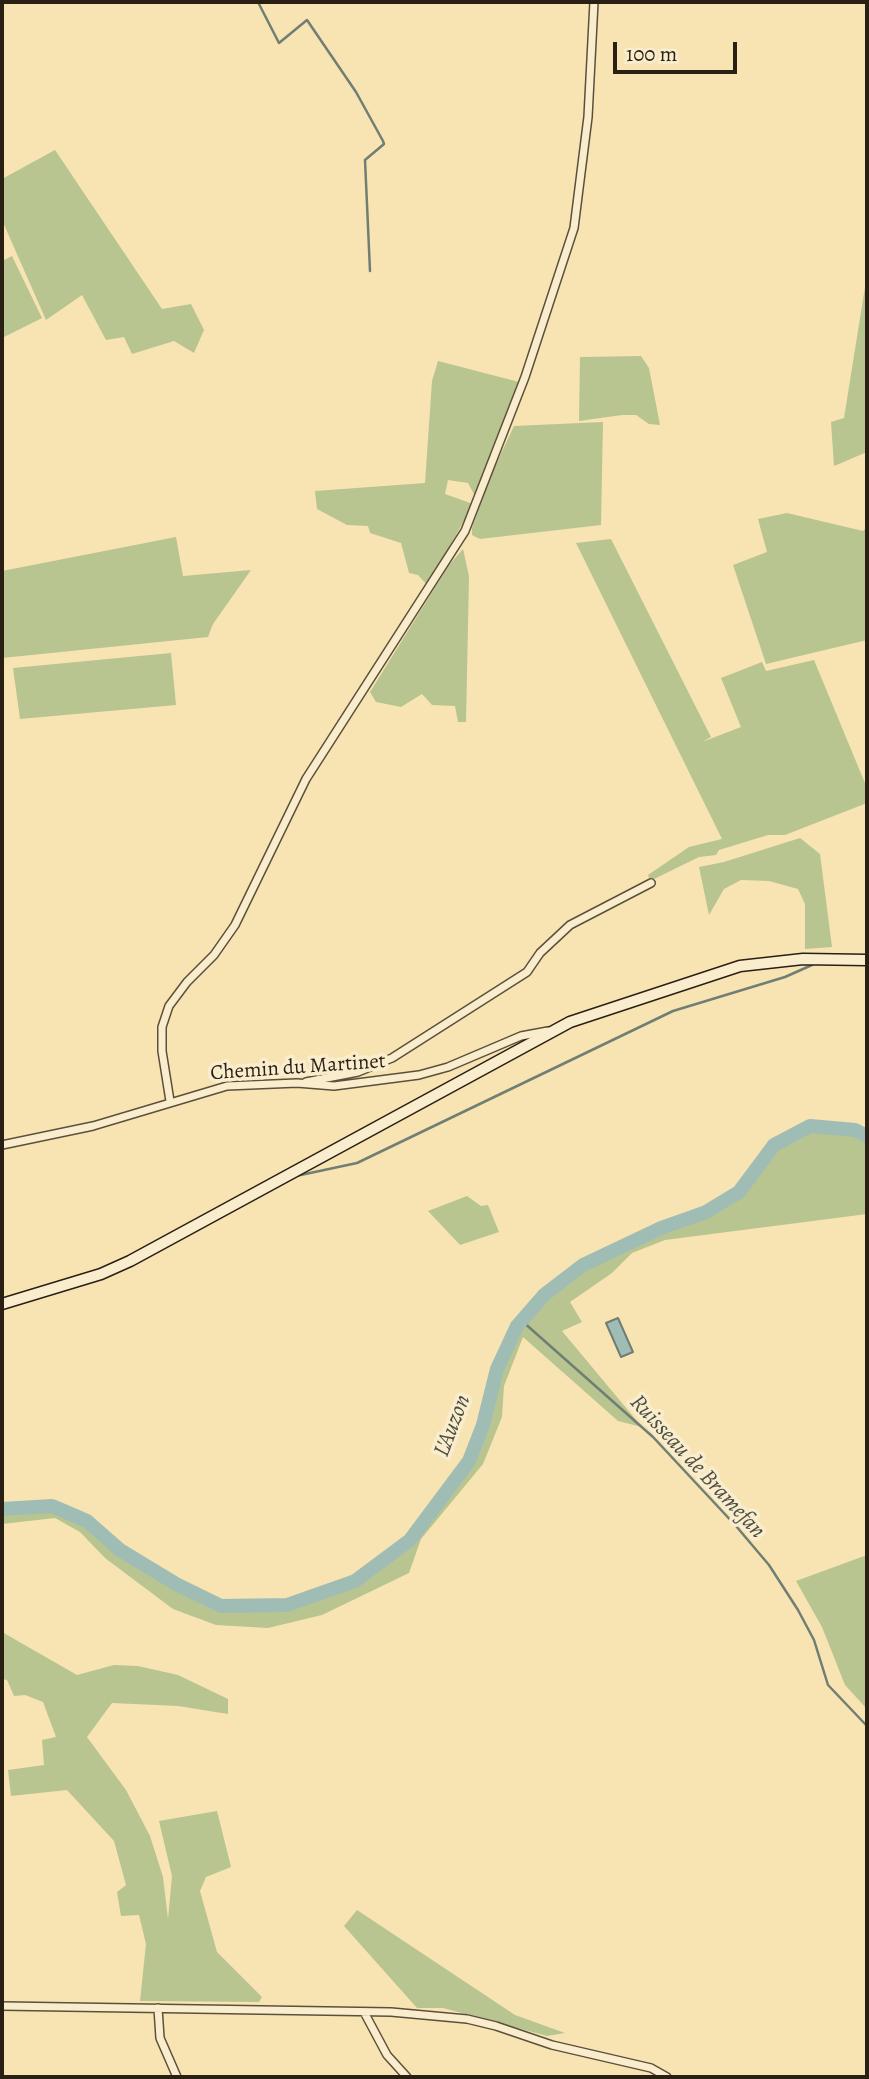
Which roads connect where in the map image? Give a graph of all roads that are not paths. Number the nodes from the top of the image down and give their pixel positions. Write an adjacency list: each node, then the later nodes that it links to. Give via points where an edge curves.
1 (594, 2): 6 (street, via 588,117 575,228 526,377 465,531 306,779 235,925 169,1006 162,1027 162,1051)
2 (651, 883): 5 (street, via 570,925 527,972 392,1059 358,1072)
3 (867, 960): 4 (main road, via 803,959 740,966)
4 (553, 1030): 5 (street, Chemin du Martinet, via 522,1036 448,1067 390,1081 334,1086); 8 (main road, via 130,1261)
5 (297, 1083): 6 (street, Chemin du Martinet, via 227,1086)
6 (170, 1101): 7 (street, Chemin du Martinet, via 93,1126)
7 (2, 1145)
8 (2, 1304)
9 (2, 2006): 10 (street)
10 (158, 2008): 11 (street); 12 (street, via 160,2038)
11 (364, 2012): 13 (street, via 387,2055); 14 (street, via 477,2021 552,2045 651,2068)
12 (177, 2077)
13 (407, 2077)
14 (667, 2077)

